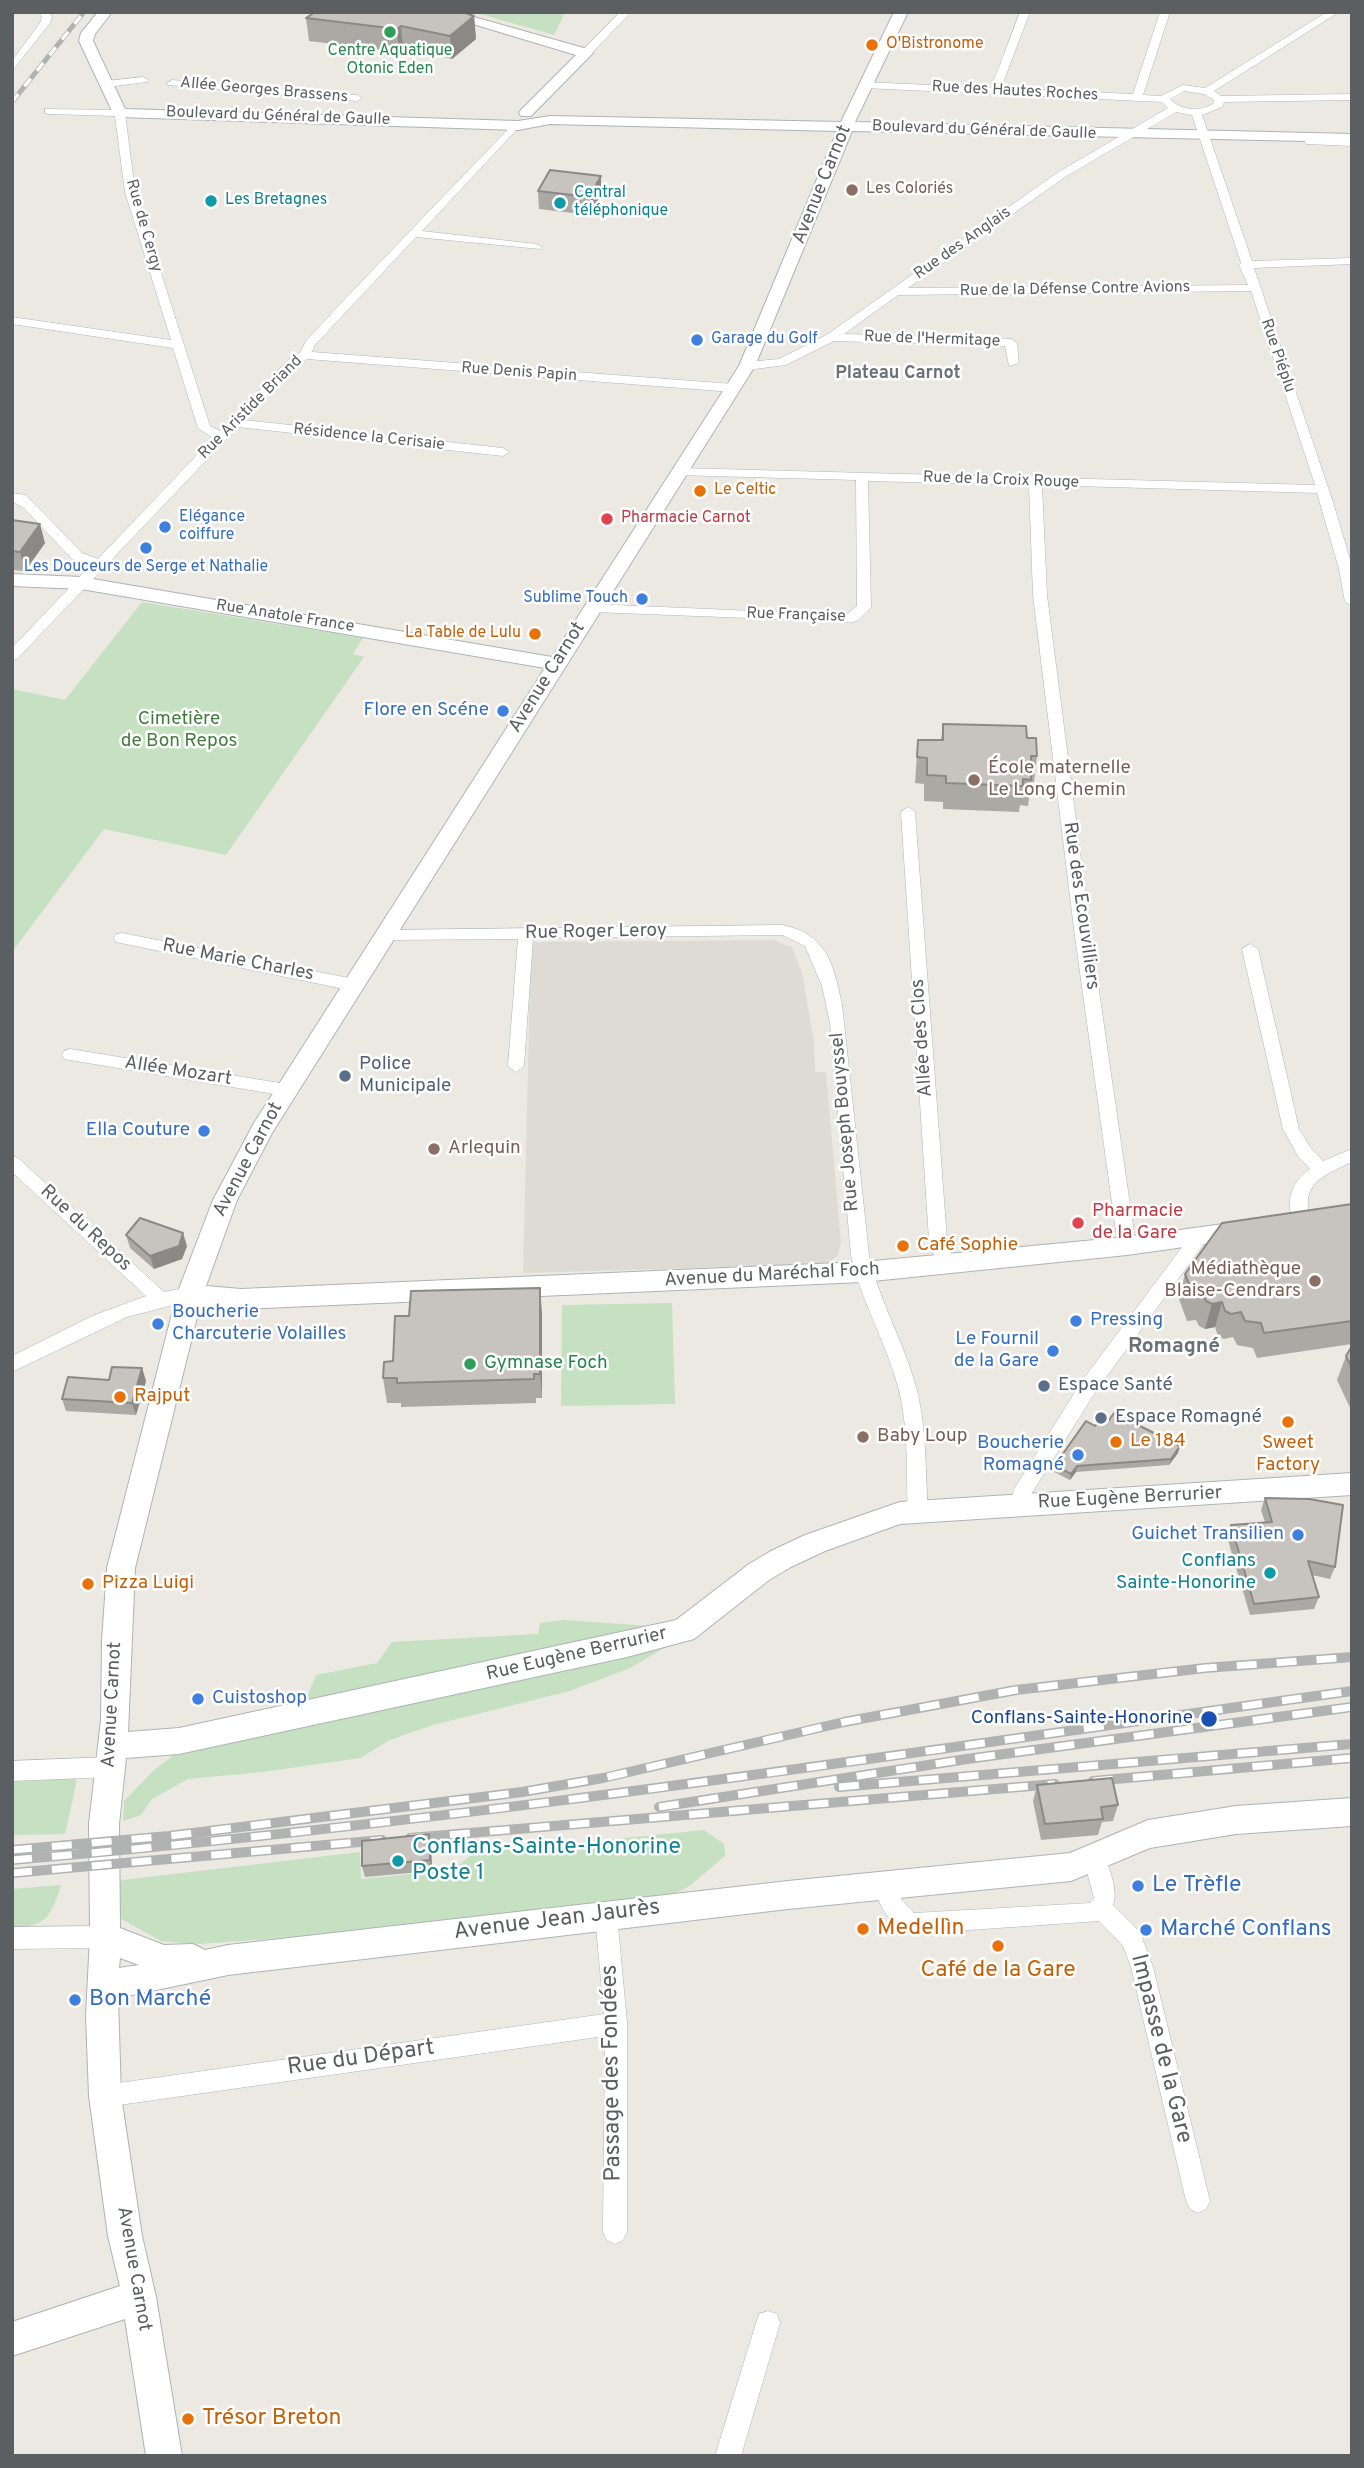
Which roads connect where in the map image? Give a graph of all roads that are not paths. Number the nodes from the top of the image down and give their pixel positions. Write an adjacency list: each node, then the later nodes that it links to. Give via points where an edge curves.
1 (44, 12): 10 (street, via 46,23)
2 (104, 12): 13 (street, Rue de Cergy, via 86,41)
3 (440, 12): 9 (street)
4 (626, 12): 9 (street)
5 (901, 12): 14 (street, Avenue Carnot)
6 (1025, 12): 16 (street)
7 (1165, 12): 18 (street)
8 (1334, 12): 15 (street)
9 (586, 53): 26 (street)
10 (12, 68)
11 (143, 80): 13 (street)
12 (172, 83): 19 (street, Allée Georges Brassens)
13 (107, 84): 25 (street, Rue de Cergy)
14 (865, 85): 16 (street, Rue des Hautes Roches); 28 (street, Avenue Carnot)
15 (1207, 91): 20 (street, via 1175,90); 21 (street)
16 (994, 92): 18 (street, Rue des Hautes Roches)
17 (1352, 97): 21 (street)
18 (1137, 98): 20 (street, Rue des Hautes Roches)
19 (357, 99)
20 (1165, 99): 22 (street)
21 (1219, 99): 24 (street, via 1215,108)
22 (1175, 108): 24 (street); 29 (street, Rue des Anglais)
23 (49, 111): 25 (street, Boulevard du Général de Gaulle)
24 (1196, 112): 30 (street, Rue Piéplu)
25 (120, 113): 27 (street, Boulevard du Général de Gaulle); 42 (street, Rue de Cergy, via 130,192)
26 (530, 117): 27 (street, Boulevard du Général de Gaulle, via 528,124); 28 (street, Boulevard du Général de Gaulle)
27 (511, 124): 34 (street, Rue Aristide Briand)
28 (847, 127): 29 (street, Boulevard du Général de Gaulle); 45 (street, Avenue Carnot)
29 (1131, 135): 30 (street, Boulevard du Général de Gaulle); 39 (street, Rue des Anglais, via 1062,175)
30 (1203, 135): 31 (street, Boulevard du Général de Gaulle); 37 (street, Rue Piéplu)
31 (1308, 137): 32 (street, Boulevard du Général de Gaulle); 33 (street, Boulevard du Général de Gaulle, via 1310,142)
32 (1352, 138)
33 (1352, 143)
34 (413, 233): 35 (street); 43 (street, Rue Aristide Briand, via 310,344)
35 (536, 247)
36 (1352, 261): 37 (street)
37 (1245, 265): 38 (street, Rue Piéplu)
38 (1254, 288): 39 (street, Rue de la Défense Contre Avions); 53 (street, Rue Piéplu)
39 (897, 292): 41 (street, Rue des Anglais)
40 (12, 320): 42 (street)
41 (832, 337): 44 (street, Rue de l'Hermitage, via 1011,343); 45 (street, Rue des Anglais, via 782,362)
42 (179, 345): 48 (street, Rue de Cergy, via 204,428)
43 (305, 355): 46 (street, Rue Denis Papin); 47 (street, Rue Aristide Briand)
44 (1013, 363)
45 (747, 366): 46 (street, Avenue Carnot)
46 (733, 388): 50 (street, Avenue Carnot)
47 (234, 423): 48 (street, Rue Aristide Briand); 49 (street, Résidence la Cerisaie)
48 (221, 437): 55 (street, Rue Aristide Briand)
49 (503, 452)
50 (680, 472): 51 (street, Rue de la Croix Rouge); 59 (street, Avenue Carnot)
51 (862, 478): 52 (street, Rue de la Croix Rouge); 59 (street, Rue Française, via 864,607 854,617)
52 (1034, 482): 53 (street, Rue de la Croix Rouge); 78 (street, Rue des Ecouvilliers, via 1049,672)
53 (1322, 489): 58 (street, Rue Piéplu)
54 (12, 497): 55 (street, via 29,505 77,556)
55 (100, 564): 57 (street, Rue Aristide Briand)
56 (12, 580): 57 (street, Rue Anatole France)
57 (81, 583): 60 (street, Rue Aristide Briand); 61 (street, Rue Anatole France)
58 (1352, 602)
59 (593, 608): 61 (street, Avenue Carnot)
60 (15, 651)
61 (556, 664): 64 (street, Avenue Carnot)
62 (908, 812): 79 (street, Allée des Clos, via 938,1240)
63 (526, 934): 64 (street, Rue Roger Leroy); 65 (street, Rue Roger Leroy, via 782,930); 70 (street)
64 (386, 935): 68 (street, Avenue Carnot)
65 (804, 937): 80 (street, Rue Joseph Bouyssel, via 818,952 840,1034 853,1206)
66 (122, 938): 68 (street, Rue Marie Charles)
67 (1250, 949): 74 (street, via 1291,1129 1312,1162)
68 (354, 985): 71 (street, Avenue Carnot)
69 (70, 1055): 71 (street, Allée Mozart)
70 (516, 1066)
71 (286, 1090): 81 (street, Avenue Carnot, via 238,1172)
72 (1352, 1155): 74 (street)
73 (12, 1162): 82 (street, Rue du Repos)
74 (1323, 1170): 76 (street, via 1300,1191)
75 (1329, 1219): 76 (street, Avenue du Maréchal Foch)
76 (1283, 1225): 77 (street, Avenue du Maréchal Foch)
77 (1200, 1236): 78 (street, Avenue du Maréchal Foch); 85 (street, via 1089,1386 1021,1495)
78 (1127, 1246): 79 (street, Avenue du Maréchal Foch)
79 (944, 1263): 80 (street, Avenue du Maréchal Foch)
80 (863, 1272): 81 (street, Avenue du Maréchal Foch, via 241,1299); 86 (street, Rue Joseph Bouyssel, via 908,1392)
81 (190, 1294): 82 (street); 87 (street, Avenue Carnot, via 121,1568)
82 (158, 1297): 83 (street, via 66,1335)
83 (12, 1365)
84 (1352, 1484): 85 (street, Rue Eugène Berrurier)
85 (1020, 1506): 86 (street, Rue Eugène Berrurier)
86 (918, 1511): 87 (street, Rue Eugène Berrurier, via 876,1521 781,1559 684,1630)
87 (111, 1757): 88 (street); 94 (street, Avenue Carnot, via 104,1824)
88 (12, 1771)
89 (1343, 1812): 90 (street, Avenue Jean Jaurès, via 1236,1820 1148,1834)
90 (1094, 1857): 91 (street, Avenue Jean Jaurès, via 1071,1867); 92 (street, via 1105,1898)
91 (885, 1885): 92 (street, via 901,1918 912,1924 1093,1913); 93 (street, Avenue Jean Jaurès)
92 (1101, 1908): 100 (street, Impasse de la Gare, via 1132,1939 1142,1967)
93 (606, 1915): 96 (street, Avenue Jean Jaurès); 98 (street, Passage des Fondées)
94 (105, 1937): 95 (street); 96 (street, Avenue Jean Jaurès, via 164,1960); 97 (street, Avenue Carnot)
95 (12, 1938)
96 (228, 1960): 97 (street, Avenue Jean Jaurès)
97 (103, 1985): 99 (street, Avenue Carnot)
98 (617, 2023): 99 (street, Rue du Départ); 101 (street, Passage des Fondées)
99 (105, 2096): 102 (street, Avenue Carnot, via 125,2236)
100 (1198, 2200)
101 (615, 2232)
102 (139, 2297): 104 (street); 105 (street, Avenue Carnot)
103 (768, 2323): 106 (street)
104 (12, 2339)
105 (163, 2456)
106 (728, 2456)

